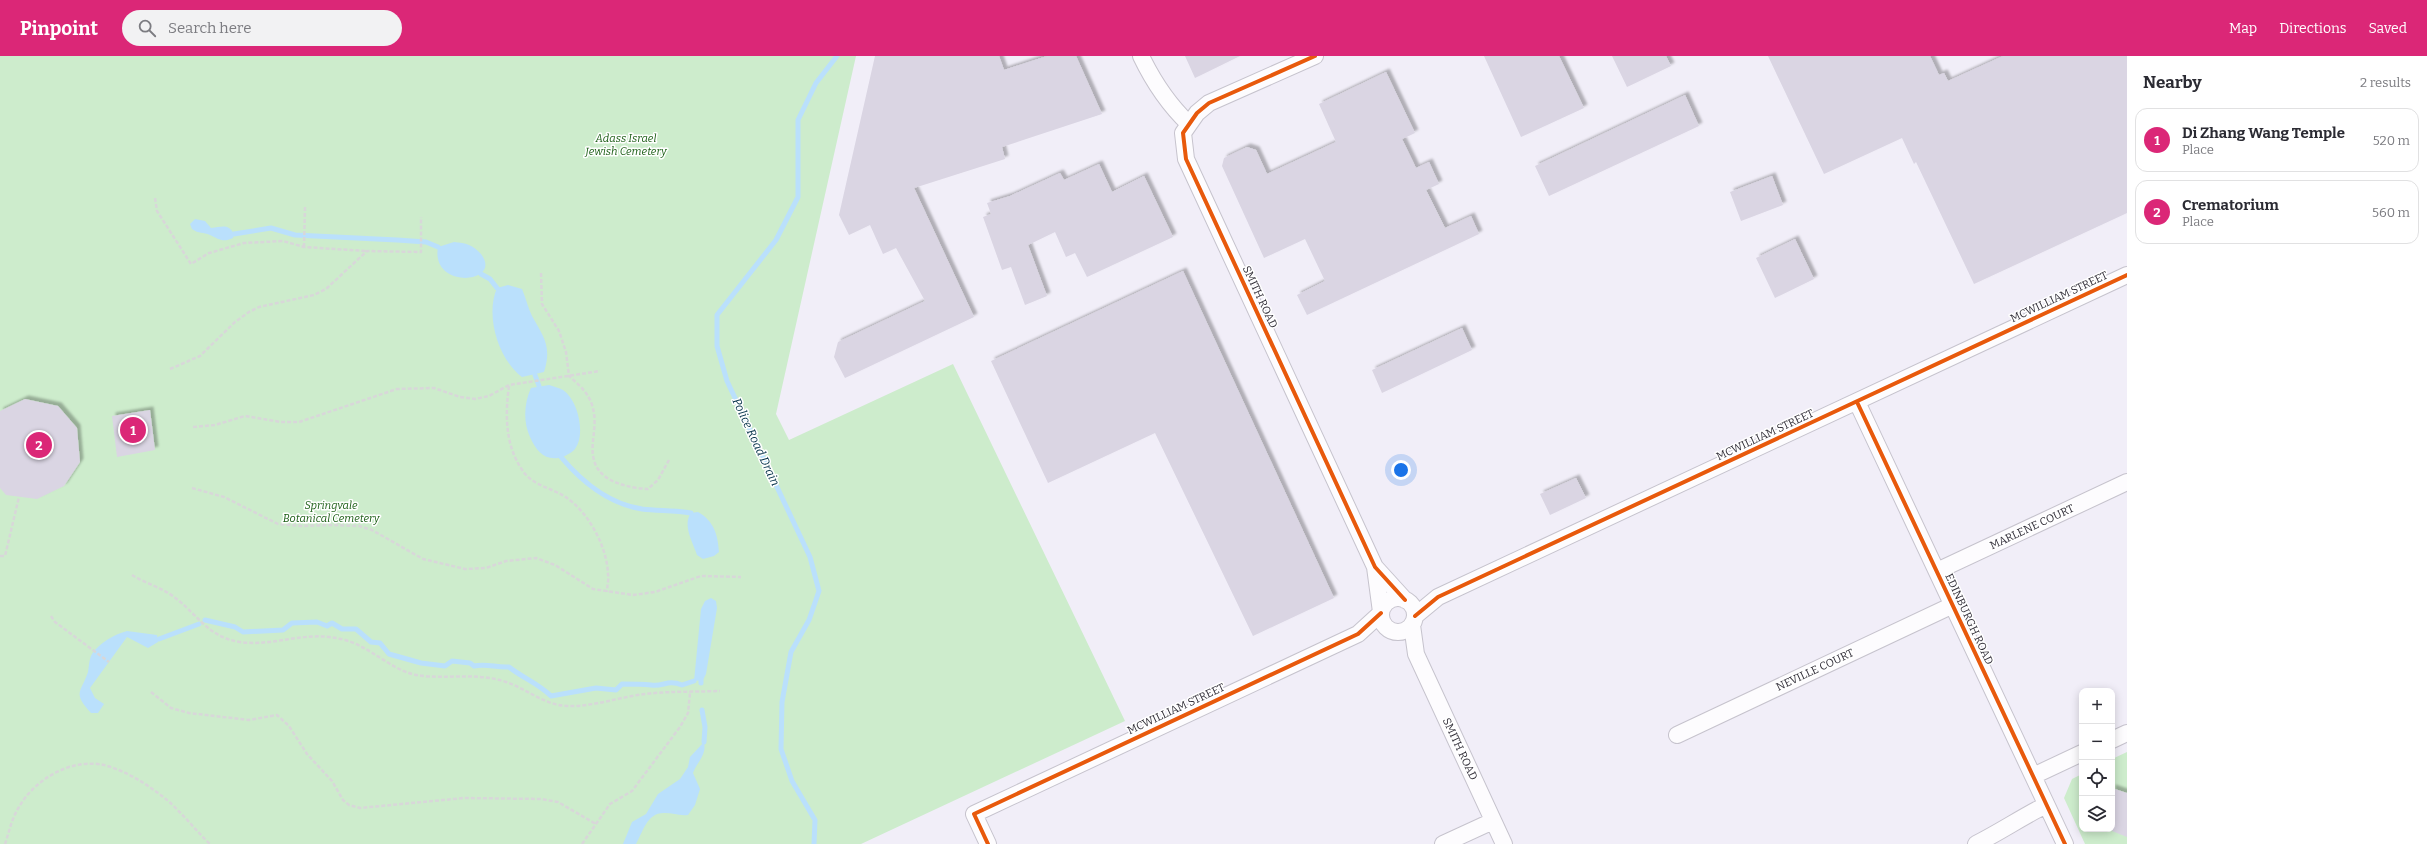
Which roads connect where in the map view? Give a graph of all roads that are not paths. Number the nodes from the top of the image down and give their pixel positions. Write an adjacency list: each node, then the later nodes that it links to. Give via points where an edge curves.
1 (1141, 56): 3 (street, via 1153,80 1178,114)
2 (1315, 56): 3 (street, SMITH ROAD, via 1209,103)
3 (1189, 124): 7 (street, SMITH ROAD, via 1183,133 1186,159)
4 (2127, 275): 5 (street, MCWILLIAM STREET)
5 (1857, 402): 8 (street, EDINBURGH ROAD); 9 (street, MCWILLIAM STREET)
6 (2127, 482): 8 (street, MARLENE COURT)
7 (1375, 567): 10 (street, SMITH ROAD); 12 (street, SMITH ROAD)
8 (1937, 571): 11 (street, EDINBURGH ROAD)
9 (1438, 597): 10 (street, MCWILLIAM STREET); 13 (street, MCWILLIAM STREET)
10 (1406, 600): 12 (street, via 1386,602); 13 (street, via 1413,607)
11 (1953, 605): 18 (street, NEVILLE COURT); 21 (street, EDINBURGH ROAD)
12 (1381, 613): 14 (street, via 1382,622); 15 (street, MCWILLIAM STREET)
13 (1414, 621): 14 (street, via 1405,631); 16 (street, SMITH ROAD)
14 (1392, 631): 15 (street, MCWILLIAM STREET); 16 (street, SMITH ROAD)
15 (1358, 634): 24 (street, MCWILLIAM STREET, via 974,814)
16 (1416, 654): 23 (street, SMITH ROAD)
17 (2127, 733): 19 (street)
18 (1677, 735)
19 (2115, 739)
20 (2079, 754): 21 (street)
21 (2033, 776): 22 (street, EDINBURGH ROAD)
22 (2049, 810): 27 (street, via 2020,818 2001,832); 28 (street, EDINBURGH ROAD)
23 (1493, 821): 25 (street); 26 (street, SMITH ROAD)
24 (988, 844)
25 (1443, 844)
26 (1504, 844)
27 (1976, 844)
28 (2065, 844)

